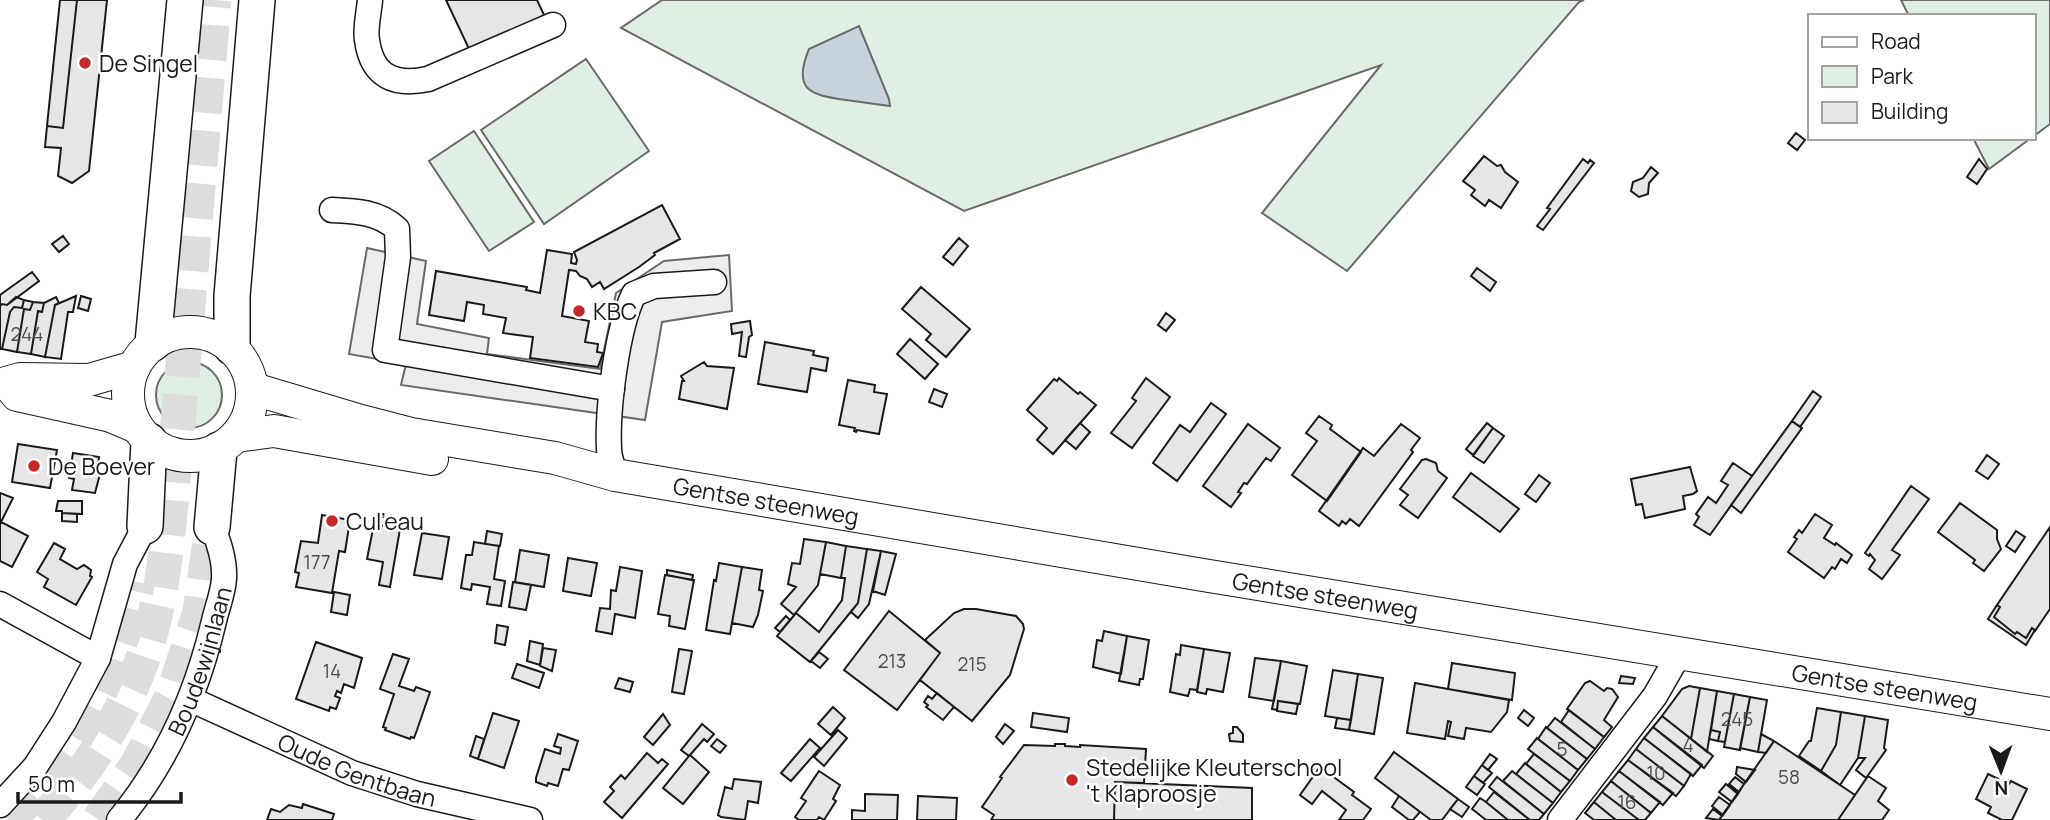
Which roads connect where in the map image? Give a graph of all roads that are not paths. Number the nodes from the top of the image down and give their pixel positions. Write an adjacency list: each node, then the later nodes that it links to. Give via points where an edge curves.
1 (185, 0): 8 (highway)
2 (257, 0): 7 (highway, via 230,315)
3 (370, 0): 4 (street, via 367,39 373,62 385,76 408,83 428,79)
4 (553, 25)
5 (332, 210): 10 (street, via 386,219 397,229 398,257 386,350)
6 (714, 282): 10 (street, via 654,286 634,294 626,309)
7 (232, 347): 8 (main road, via 202,332 185,331 168,335); 11 (main road, via 249,371)
8 (144, 355): 9 (main road, via 89,380 13,379); 12 (main road, via 129,379 128,404)
9 (4, 383): 12 (main road, via 17,395 111,416)
10 (612, 388): 14 (street)
11 (254, 389): 13 (main road, via 247,421); 14 (main road, Gentse steenweg, via 411,434 555,458)
12 (143, 434): 13 (main road, via 164,451 183,456 201,455); 15 (highway)
13 (228, 443): 14 (main road, Gentse steenweg, via 274,431 556,479); 16 (highway)
14 (607, 473): 18 (main road, Gentse steenweg)
15 (145, 526): 19 (street, via 125,564)
16 (212, 527): 20 (street, Boudewijnlaan, via 224,578)
17 (0, 604): 19 (street)
18 (1679, 654): 21 (main road, Gentse steenweg); 25 (street, via 1655,696)
19 (98, 658): 22 (street, via 35,767)
20 (190, 699): 23 (street, Boudewijnlaan); 24 (street, Oude Gentbaan, via 352,773 417,794)
21 (2050, 714)
22 (0, 806)
23 (130, 814)
24 (530, 820)
25 (1560, 820)

